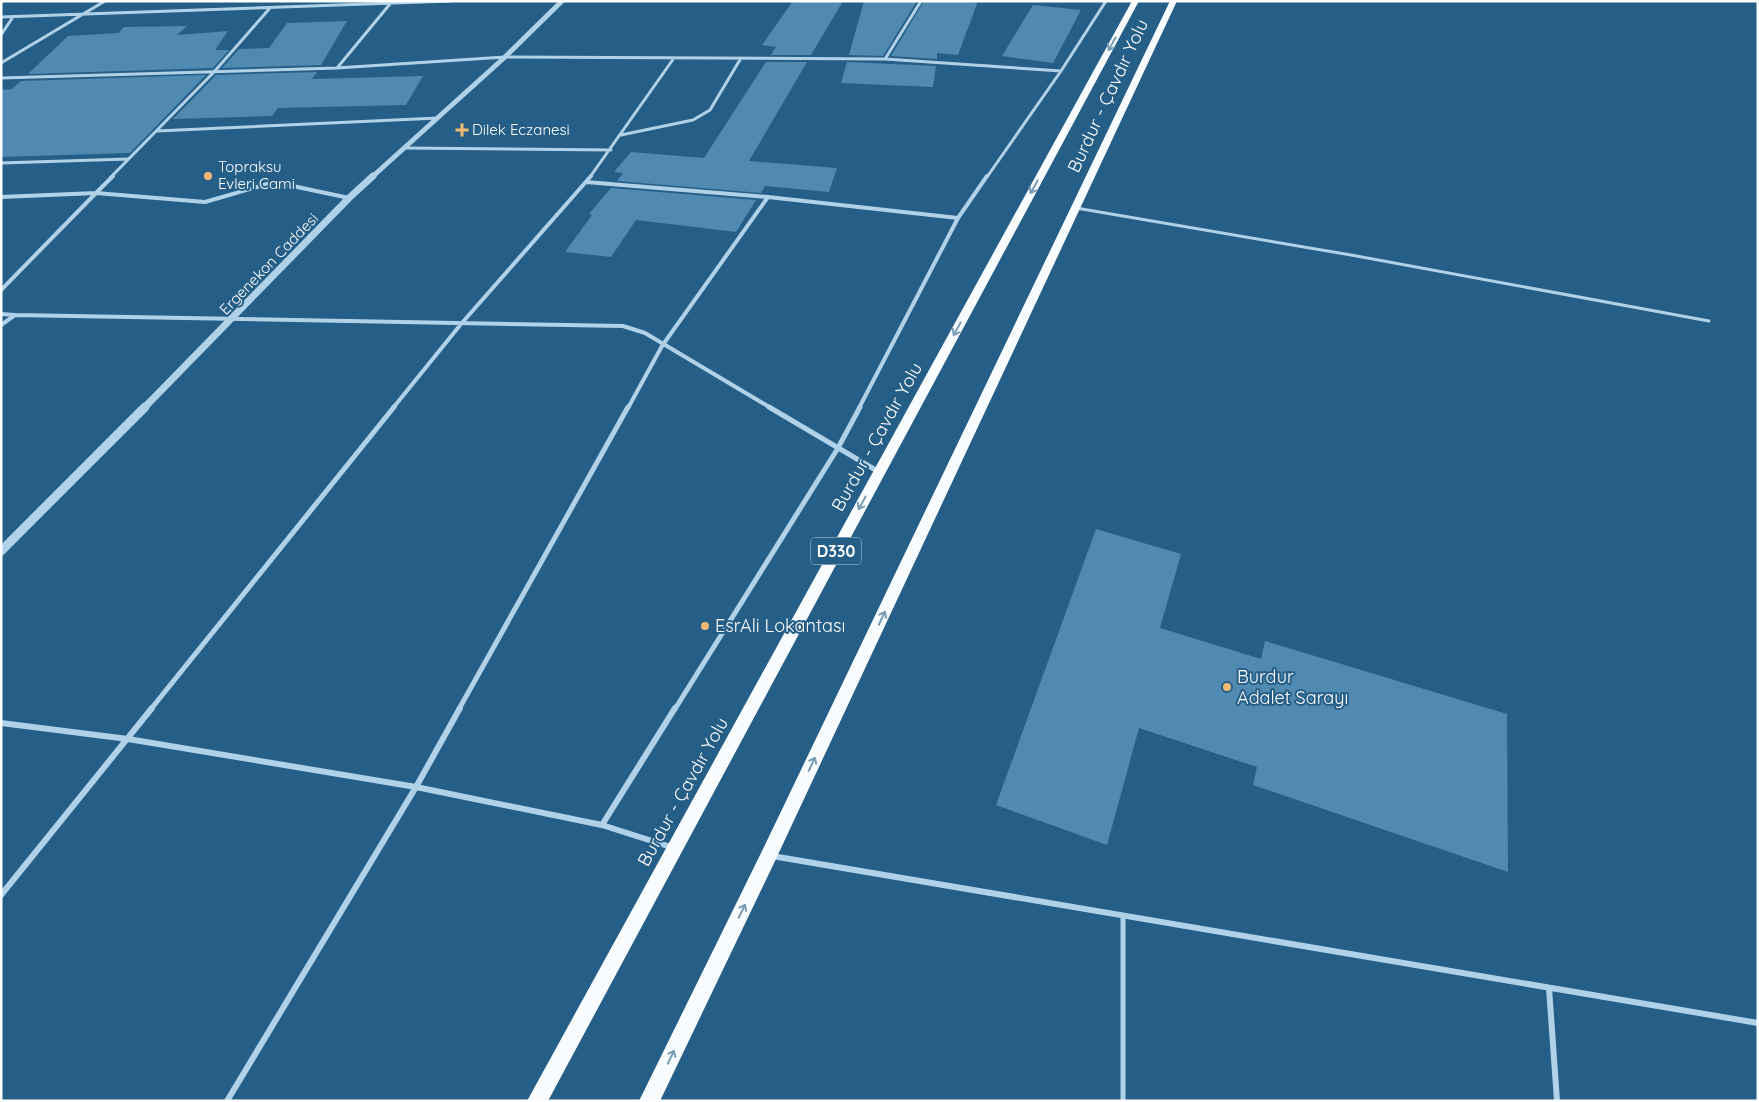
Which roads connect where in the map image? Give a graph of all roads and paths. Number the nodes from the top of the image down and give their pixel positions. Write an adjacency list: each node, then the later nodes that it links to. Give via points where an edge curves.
1 (106, 1): 11 (street)
2 (450, 1): 9 (street)
3 (562, 1): 15 (street, Ergenekon Caddesi)
4 (921, 1): 18 (street)
5 (1097, 1): 8 (street)
6 (1136, 1): 47 (highway, Burdur - Çavdır Yolu / D330, one-way to 47)
7 (1174, 1): 36 (highway, Burdur - Çavdır Yolu)
8 (1106, 2): 21 (street)
9 (390, 4): 10 (street); 20 (street)
10 (270, 8): 11 (street); 22 (street)
11 (82, 14): 12 (street); 19 (street)
12 (12, 16): 13 (street); 14 (street)
13 (1, 17)
14 (1, 35)
15 (505, 57): 16 (street); 20 (street); 24 (street, Ergenekon Caddesi)
16 (674, 58): 17 (street); 26 (street)
17 (741, 58): 18 (street); 26 (street, via 710,110 703,116)
18 (885, 59): 21 (street)
19 (1, 63)
20 (337, 68): 22 (street)
21 (1061, 71): 37 (street)
22 (214, 72): 23 (street); 25 (street)
23 (1, 78)
24 (438, 118): 25 (street); 27 (street, Ergenekon Caddesi)
25 (157, 130): 29 (street)
26 (621, 136): 28 (street)
27 (405, 148): 28 (street); 35 (street, Ergenekon Caddesi)
28 (611, 150): 31 (street)
29 (128, 159): 30 (street); 32 (street)
30 (1, 162)
31 (586, 182): 34 (street); 43 (street)
32 (96, 193): 33 (street); 35 (street, via 205,202 274,182); 38 (street)
33 (1, 197)
34 (768, 197): 37 (street); 45 (street)
35 (349, 198): 41 (street, Ergenekon Caddesi)
36 (1076, 208): 42 (lane); 54 (highway, Burdur - Çavdır Yolu, one-way to 36)
37 (958, 218): 46 (street)
38 (1, 290)
39 (1, 314): 40 (street)
40 (15, 314): 41 (street); 44 (street)
41 (234, 318): 43 (street); 48 (street, Ergenekon Caddesi)
42 (1709, 321)
43 (461, 324): 45 (street, via 611,324 635,329); 50 (street)
44 (1, 326)
45 (662, 346): 46 (street); 51 (street)
46 (838, 448): 47 (street); 52 (street)
47 (879, 472): 53 (highway, Burdur - Çavdır Yolu / D330, one-way to 53)
48 (1, 551)
49 (1, 723): 50 (street)
50 (128, 739): 51 (street); 55 (street)
51 (416, 787): 52 (street); 59 (street)
52 (602, 825): 53 (street)
53 (674, 848): 60 (highway, Burdur - Çavdır Yolu / D330)
54 (769, 855): 56 (street); 61 (highway, Burdur - Çavdır Yolu, one-way to 54)
55 (1, 896)
56 (1123, 915): 57 (street); 62 (lane)
57 (1549, 988): 58 (street); 63 (street)
58 (1758, 1023)
59 (227, 1101)
60 (537, 1101)
61 (650, 1101)
62 (1124, 1101)
63 (1557, 1101)

